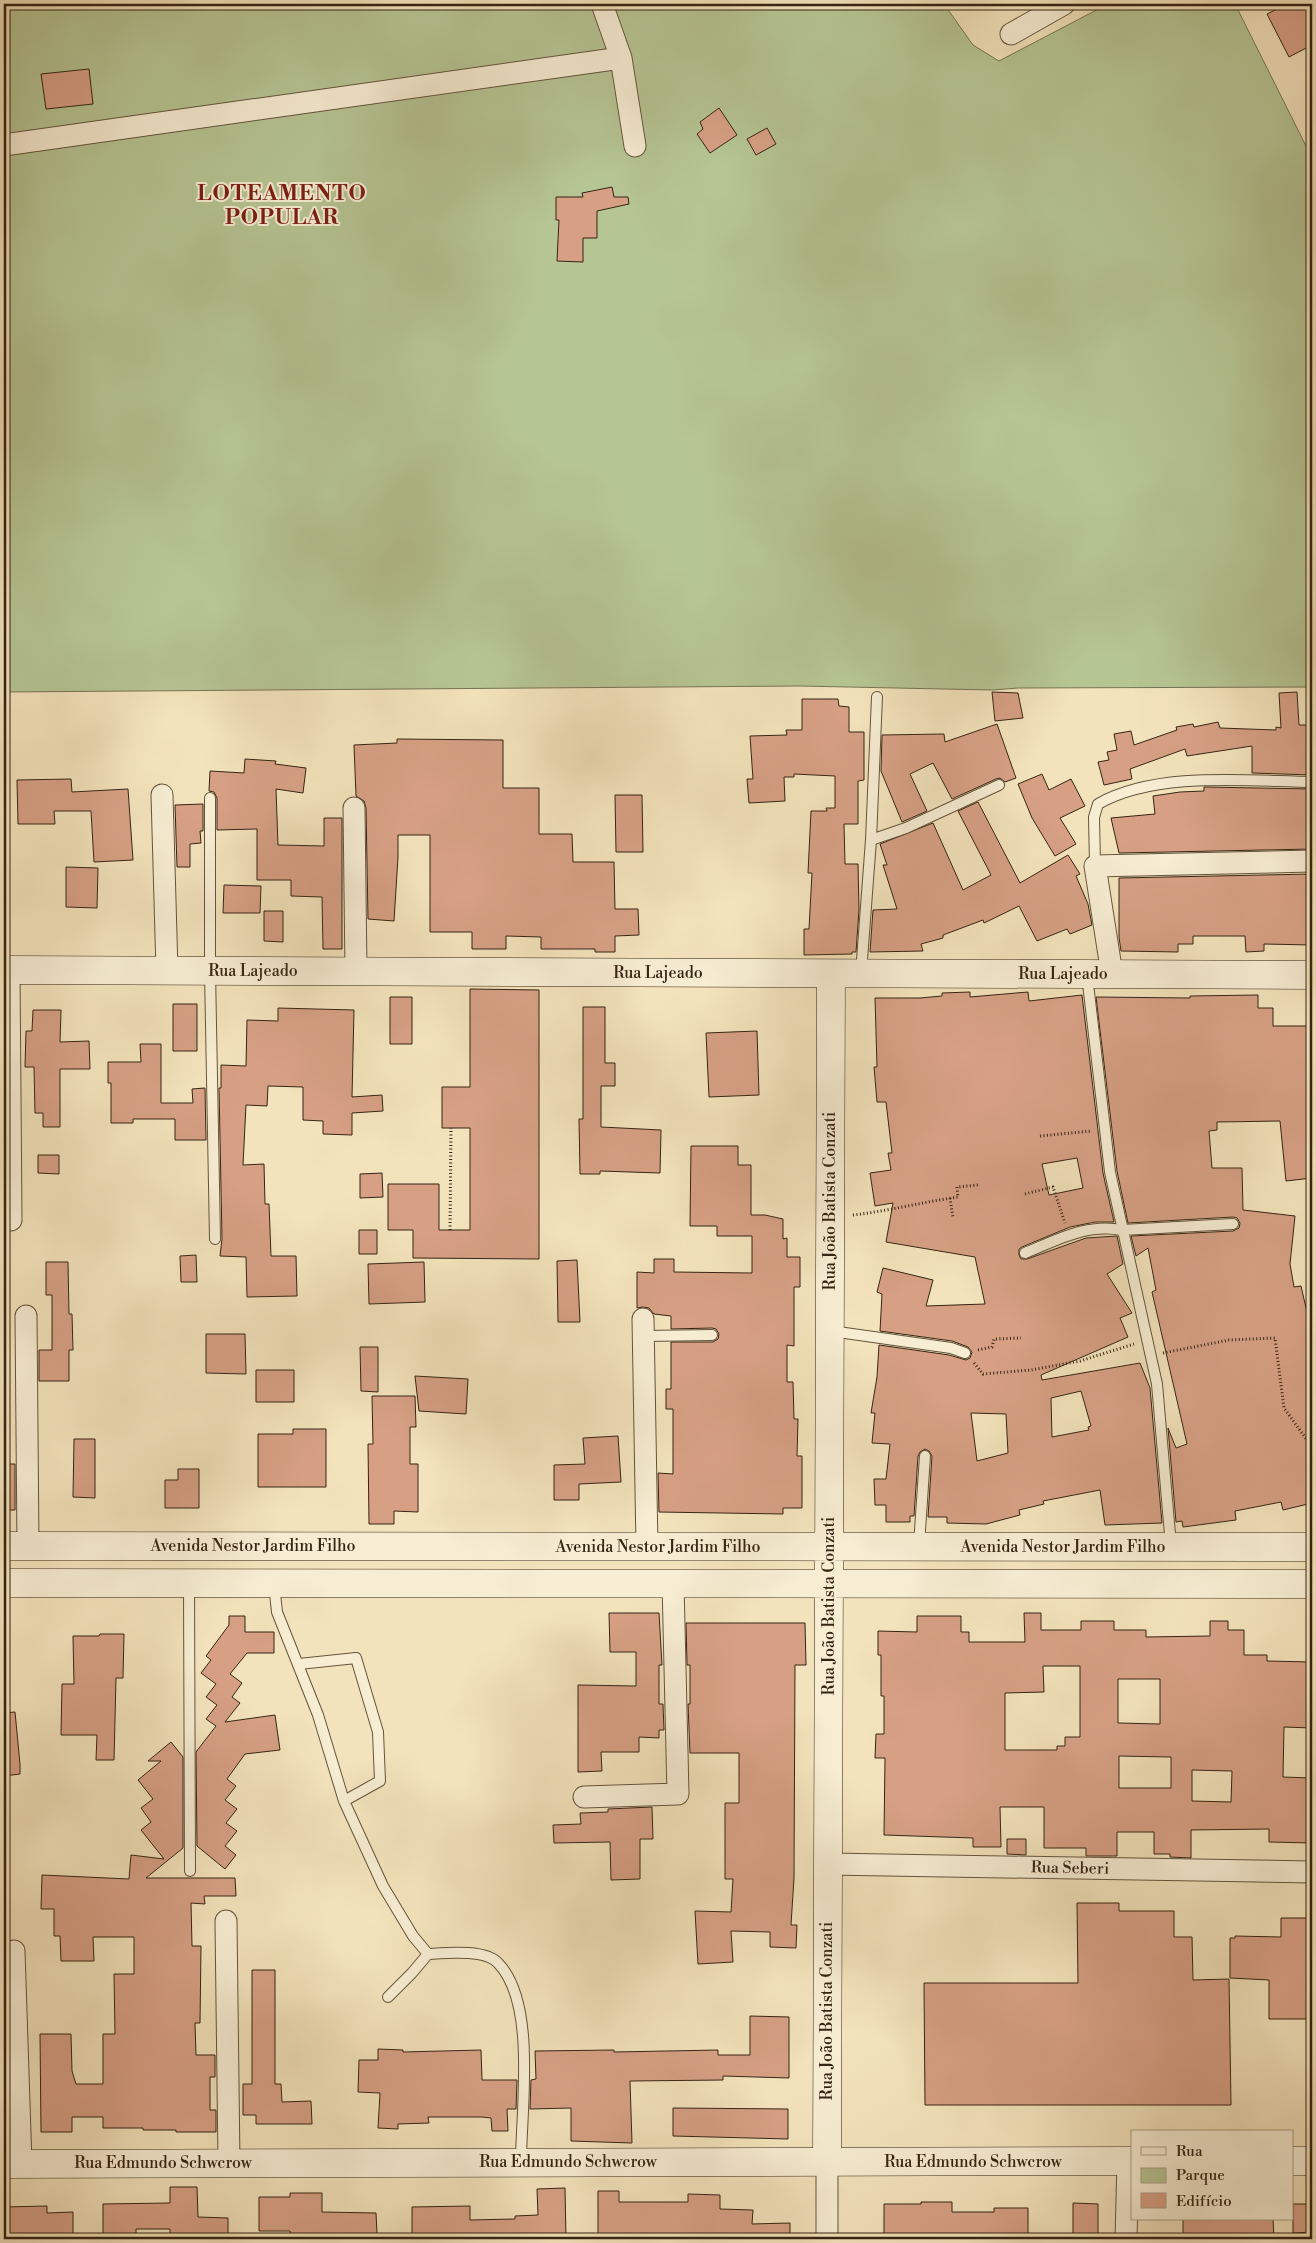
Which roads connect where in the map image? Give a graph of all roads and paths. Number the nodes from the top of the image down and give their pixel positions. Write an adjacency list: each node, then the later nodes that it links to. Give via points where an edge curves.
1 (602, 4): 4 (street)
2 (1064, 4): 3 (street)
3 (1011, 34)
4 (621, 58): 5 (street); 6 (street)
5 (4, 145)
6 (635, 146)
7 (877, 697): 13 (lane)
8 (1312, 782): 15 (lane, via 1196,780 1114,795 1098,804 1094,817)
9 (999, 785): 13 (lane, via 906,828)
10 (162, 795): 17 (street)
11 (210, 798): 18 (lane)
12 (354, 808): 19 (street)
13 (870, 840): 21 (lane)
14 (1312, 861): 15 (street)
15 (1095, 866): 22 (street)
16 (6, 970): 17 (street, Rua Lajeado); 32 (street)
17 (167, 971): 18 (street, Rua Lajeado)
18 (210, 971): 19 (street, Rua Lajeado); 37 (lane)
19 (356, 972): 20 (street, Rua Lajeado)
20 (831, 974): 21 (street, Rua Lajeado); 30 (street, Rua João Batista Conzati)
21 (860, 974): 22 (street, Rua Lajeado)
22 (1100, 975): 23 (street, Rua Lajeado); 25 (lane)
23 (1312, 975)
24 (451, 1128): 34 (path)
25 (1104, 1131): 26 (path); 35 (lane)
26 (1040, 1136)
27 (978, 1184): 29 (path, via 957,1187 958,1197)
28 (1025, 1194): 36 (path, via 1053,1187)
29 (950, 1198): 30 (path, via 878,1212); 31 (path)
30 (830, 1217): 41 (street, Rua João Batista Conzati)
31 (953, 1218)
32 (10, 1220)
33 (1233, 1224): 35 (lane)
34 (450, 1230)
35 (1122, 1230): 36 (lane, via 1106,1227); 44 (lane)
36 (1069, 1235): 38 (lane)
37 (215, 1239)
38 (1025, 1253)
39 (26, 1316): 49 (street)
40 (643, 1327): 42 (lane); 52 (street)
41 (830, 1331): 45 (lane, via 951,1348); 53 (street, Rua João Batista Conzati)
42 (712, 1335)
43 (1021, 1338): 45 (path, via 994,1339 992,1347)
44 (1147, 1341): 45 (path, via 1080,1361 983,1374); 46 (lane)
45 (965, 1353)
46 (1150, 1356): 47 (path, via 1229,1340 1276,1338 1284,1408); 55 (lane, via 1157,1384)
47 (1312, 1447)
48 (925, 1456): 54 (lane)
49 (16, 1546): 50 (street, Avenida Nestor Jardim Filho)
50 (139, 1546): 51 (street, Avenida Nestor Jardim Filho); 58 (street)
51 (528, 1546): 52 (street, Avenida Nestor Jardim Filho); 61 (street)
52 (647, 1547): 53 (street, Avenida Nestor Jardim Filho)
53 (829, 1547): 54 (street, Avenida Nestor Jardim Filho); 63 (street, Rua João Batista Conzati)
54 (919, 1547): 55 (street, Avenida Nestor Jardim Filho)
55 (1172, 1547): 56 (street, Avenida Nestor Jardim Filho)
56 (1312, 1547)
57 (4, 1583): 58 (street)
58 (139, 1583): 59 (street)
59 (189, 1583): 60 (street); 69 (lane)
60 (274, 1583): 61 (street); 65 (lane, via 277,1612)
61 (529, 1583): 62 (street)
62 (672, 1583): 63 (street); 66 (street, via 678,1794)
63 (829, 1584): 64 (street); 68 (street, Rua João Batista Conzati)
64 (1312, 1584)
65 (299, 1664): 67 (lane); 67 (lane, via 356,1658 378,1732 380,1781)
66 (584, 1798)
67 (344, 1801): 73 (lane, via 383,1886 413,1936)
68 (828, 1864): 70 (street, Rua Seberi); 77 (street, Rua João Batista Conzati)
69 (190, 1871)
70 (1312, 1872)
71 (226, 1921): 79 (street)
72 (14, 1951): 81 (street)
73 (428, 1954): 74 (lane); 80 (lane, via 471,1952 498,1962 514,1989 523,2021)
74 (388, 1997)
75 (1294, 2161): 76 (street)
76 (1312, 2161)
77 (827, 2162): 78 (street, Rua Edmundo Schwcrow); 80 (street, Rua Edmundo Schwcrow); 82 (street, Rua João Batista Conzati)
78 (1130, 2162): 83 (street)
79 (229, 2163): 80 (street, Rua Edmundo Schwcrow); 81 (street, Rua Edmundo Schwcrow)
80 (521, 2163)
81 (12, 2164)
82 (827, 2239)
83 (1126, 2239)

